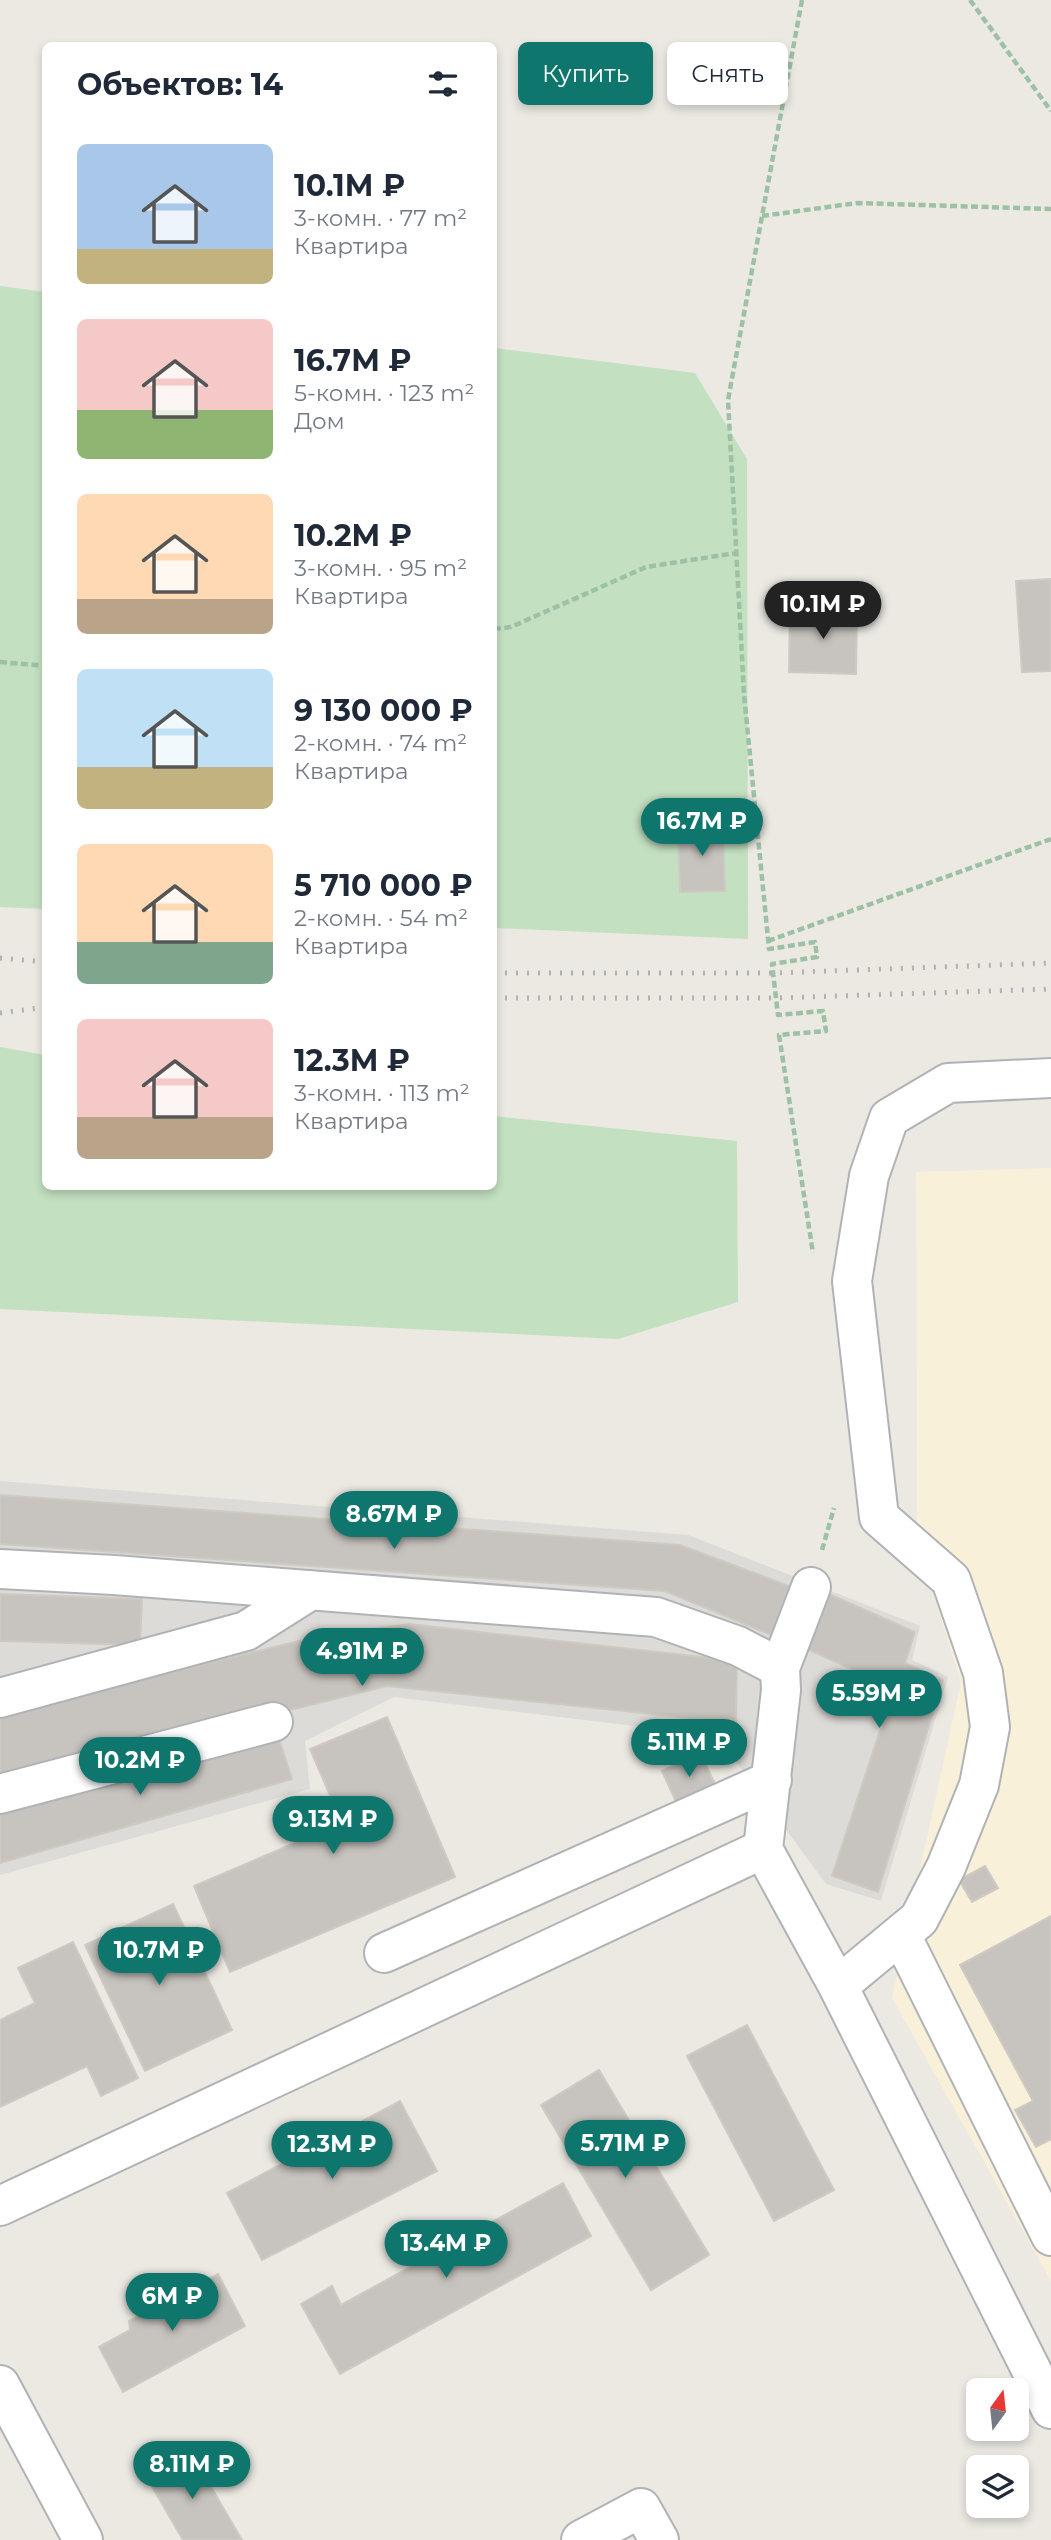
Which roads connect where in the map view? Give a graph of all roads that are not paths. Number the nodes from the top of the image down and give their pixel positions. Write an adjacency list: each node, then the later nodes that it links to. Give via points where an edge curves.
1 (1051, 1078): 11 (lane, via 948,1083 889,1118 869,1176 852,1281 879,1517 951,1580 983,1673 990,1727 979,1785 946,1867 919,1919)
2 (0, 1569): 4 (lane)
3 (811, 1587): 5 (lane)
4 (311, 1590): 5 (lane, via 656,1617 737,1646); 6 (lane, via 246,1631)
5 (780, 1668): 8 (lane)
6 (0, 1698)
7 (273, 1722): 9 (lane)
8 (772, 1780): 10 (lane); 12 (lane)
9 (0, 1794)
10 (763, 1849): 13 (lane); 14 (lane)
11 (901, 1935): 13 (lane); 15 (lane)
12 (384, 1953)
13 (838, 1986): 17 (lane)
14 (0, 2206)
15 (1051, 2236)
16 (0, 2385): 18 (lane)
17 (1051, 2410)
18 (83, 2540)
19 (581, 2540): 20 (lane, via 641,2508)
20 (659, 2540)

